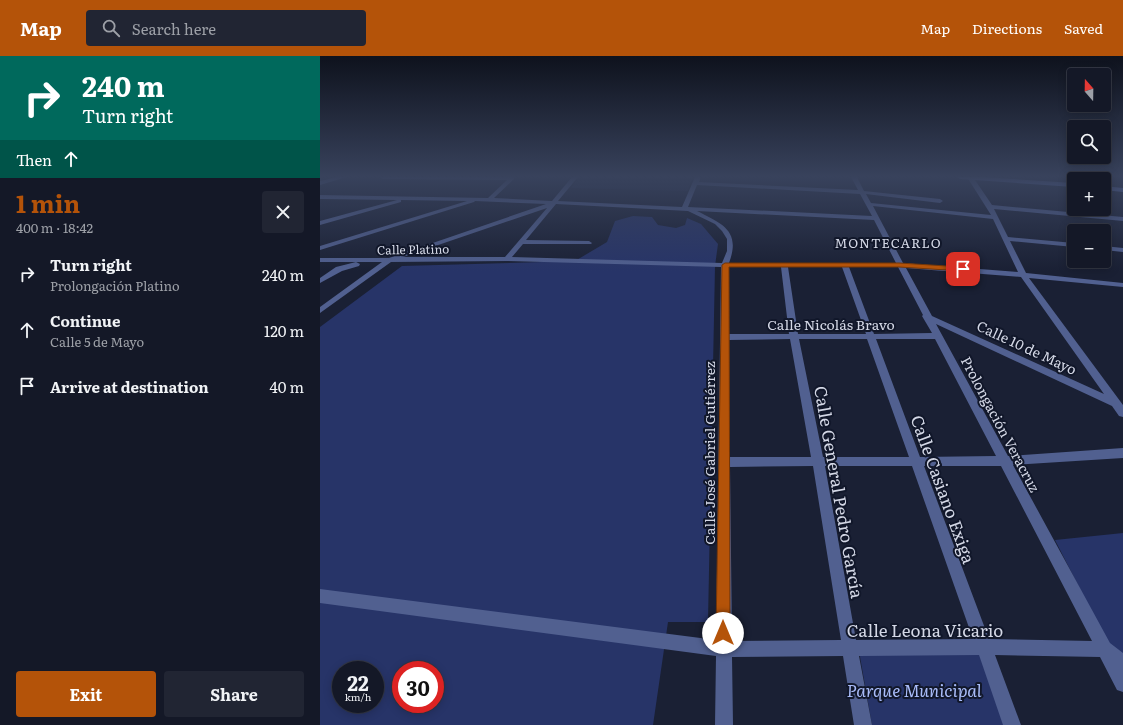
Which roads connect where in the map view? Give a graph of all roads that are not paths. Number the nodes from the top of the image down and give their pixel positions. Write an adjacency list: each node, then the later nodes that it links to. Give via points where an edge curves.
1 (373, 208): 16 (street)
2 (452, 208): 21 (street)
3 (529, 208): 27 (street)
4 (540, 208): 12 (street); 26 (street)
5 (550, 208): 12 (street)
6 (685, 208): 28 (street, Calle José Gabriel Gutiérrez, via 708,218 726,230 730,239 730,251)
7 (689, 208): 14 (street)
8 (869, 208): 14 (street, Prolongación Veracruz)
9 (909, 208): 13 (street)
10 (991, 208): 13 (street)
11 (1004, 208): 15 (street)
12 (548, 211): 18 (street)
13 (995, 217): 17 (street)
14 (874, 218): 30 (street, Prolongación Veracruz)
15 (1123, 219)
16 (320, 223)
17 (1006, 239): 20 (street); 32 (street)
18 (521, 242): 19 (street); 24 (street)
19 (589, 243)
20 (1067, 244)
21 (320, 248)
22 (1111, 249): 23 (street)
23 (1123, 250)
24 (507, 259): 26 (street, Calle Platino); 28 (street, Calle Platino)
25 (320, 260): 27 (street, Calle Platino)
26 (389, 260): 27 (street, Calle Platino); 35 (street)
27 (366, 261): 33 (street, via 339,269)
28 (725, 265): 31 (street, Calle Platino); 39 (street, Calle José Gabriel Gutiérrez)
29 (845, 265): 30 (street, Calle Platino); 31 (street, Calle Platino); 37 (street, Calle Casiano Exiga)
30 (899, 265): 32 (street, Calle Platino); 36 (street, Prolongación Veracruz)
31 (784, 266): 40 (street, Calle General Pedro García)
32 (1024, 275): 34 (street, Calle Platino); 41 (street)
33 (320, 281)
34 (1123, 284)
35 (320, 311)
36 (926, 316): 38 (street, Prolongación Veracruz); 41 (street, Calle 10 de Mayo)
37 (871, 336): 38 (street, Calle Nicolás Bravo); 40 (street, Calle Nicolás Bravo); 44 (street, Calle Casiano Exiga)
38 (937, 336): 45 (street, Prolongación Veracruz)
39 (724, 337): 40 (street, Calle Nicolás Bravo); 46 (street, Calle José Gabriel Gutiérrez)
40 (794, 337): 47 (street, Calle General Pedro García)
41 (1117, 403): 42 (street)
42 (1123, 412)
43 (1123, 453): 45 (street)
44 (916, 461): 45 (street); 47 (street); 49 (street, Calle Casiano Exiga)
45 (1004, 461): 52 (street, Prolongación Veracruz)
46 (724, 462): 47 (street); 50 (street, Calle José Gabriel Gutiérrez)
47 (818, 462): 51 (street, Calle General Pedro García)
48 (320, 596): 50 (street, Calle Leona Vicario)
49 (984, 647): 51 (street, Calle Leona Vicario); 52 (street, Calle Leona Vicario); 57 (street, Calle Casiano Exiga)
50 (723, 649): 51 (street, Calle Leona Vicario); 55 (street, Calle José Gabriel Gutiérrez)
51 (850, 649): 56 (street, Calle General Pedro García)
52 (1105, 650): 53 (street); 54 (street, Prolongación Veracruz)
53 (1123, 663)
54 (1123, 684)
55 (724, 725)
56 (863, 725)
57 (1012, 725)

